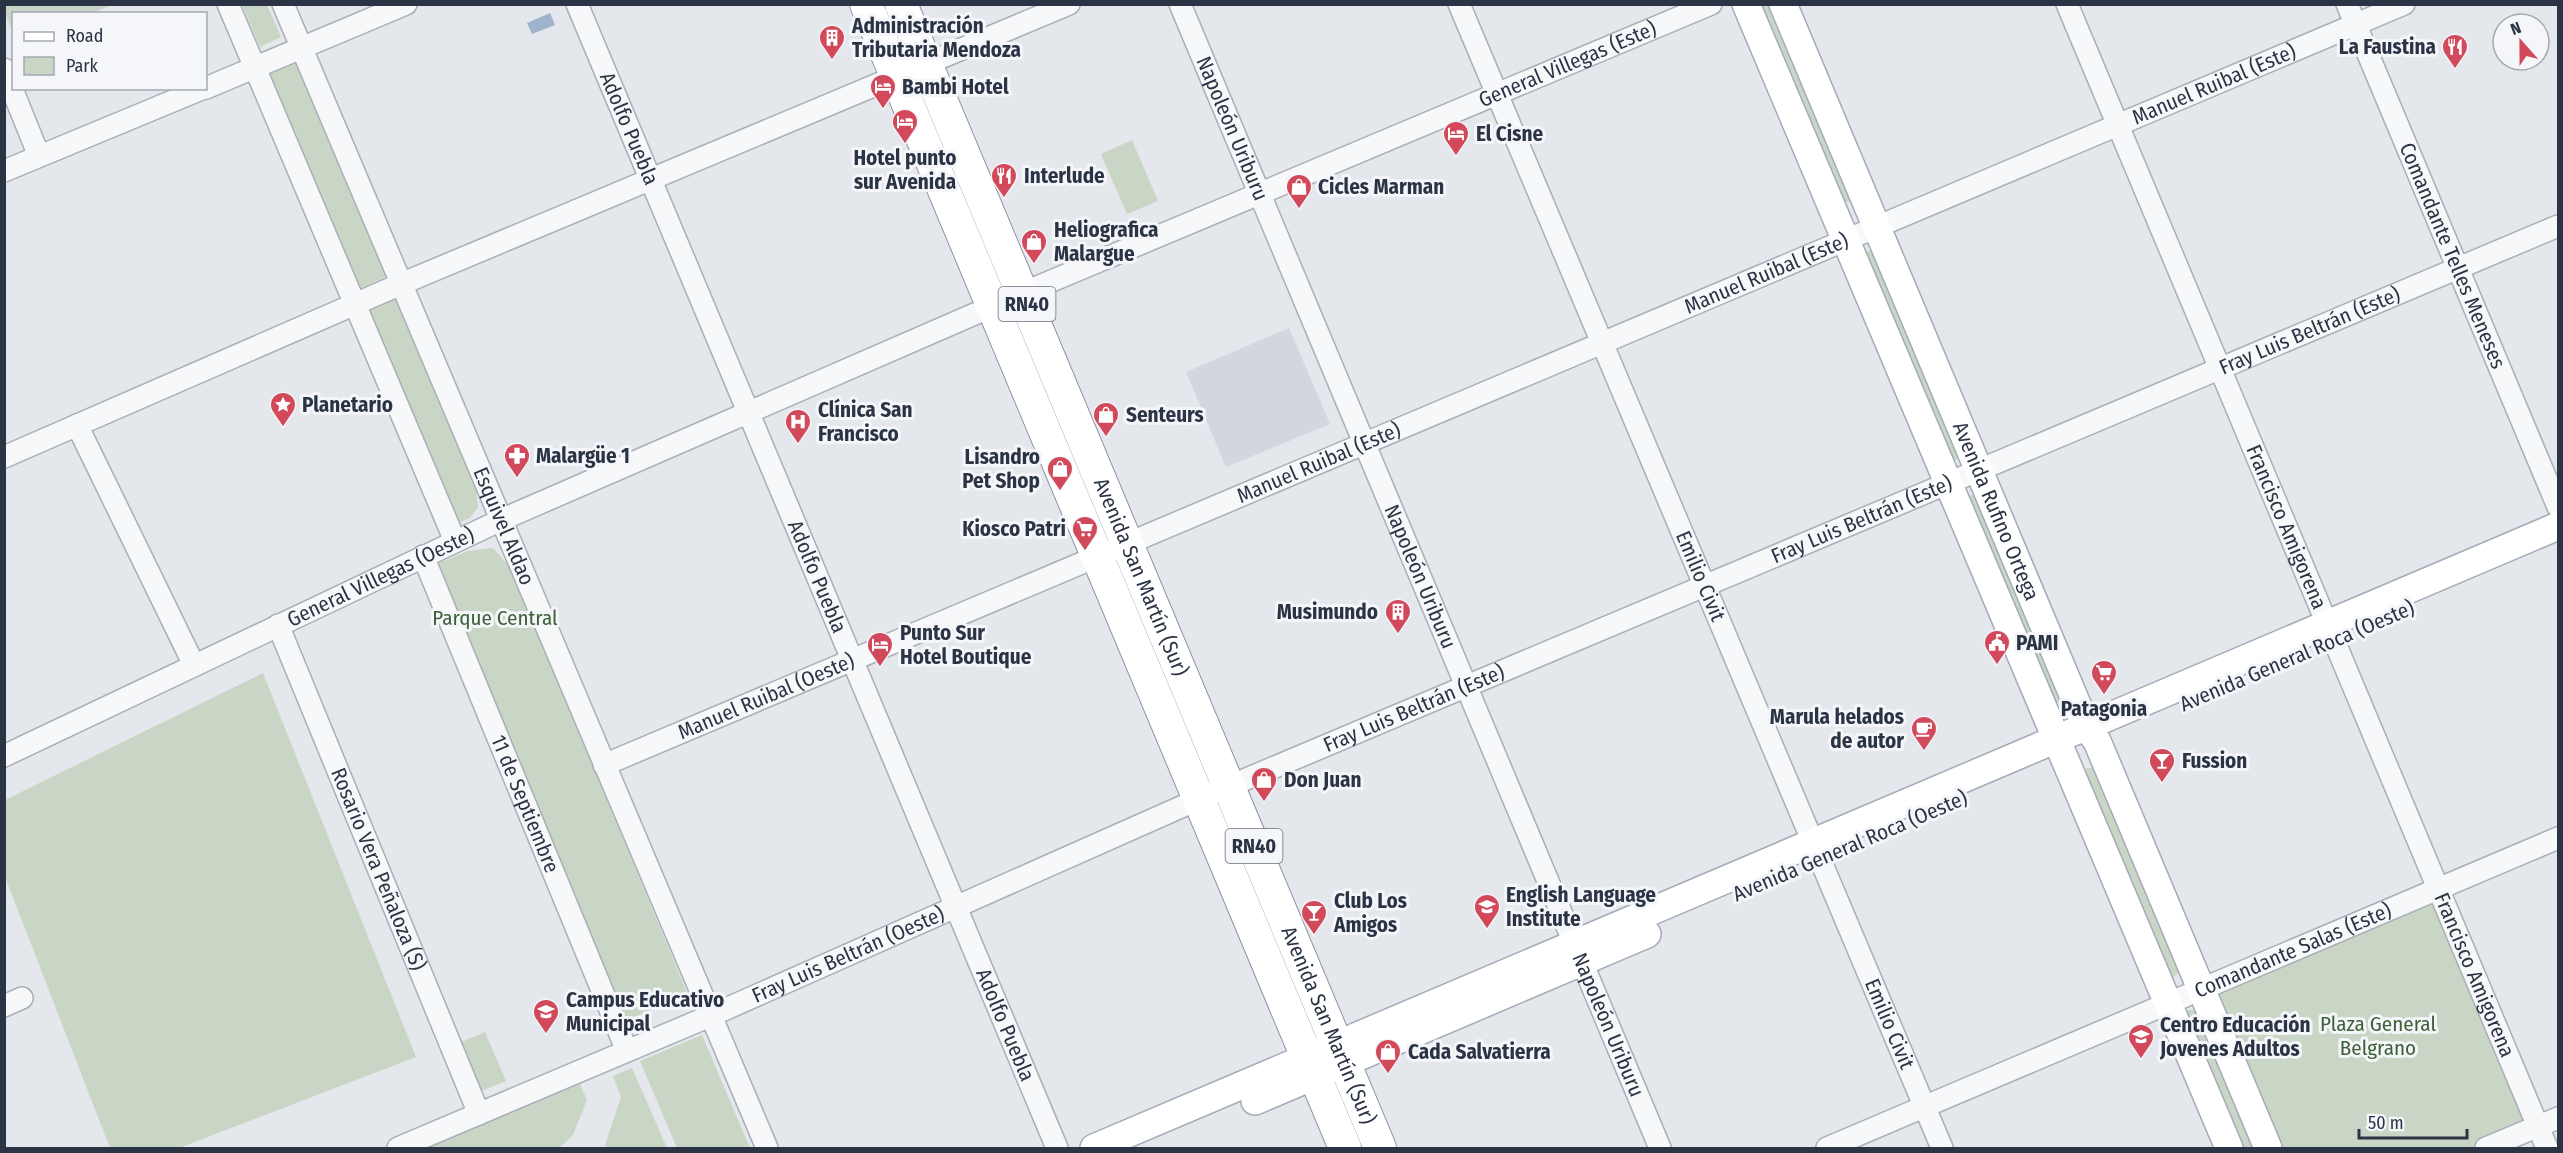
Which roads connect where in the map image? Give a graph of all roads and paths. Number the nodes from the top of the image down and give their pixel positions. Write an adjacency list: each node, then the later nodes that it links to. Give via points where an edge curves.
1 (228, 4): 19 (street)
2 (283, 4): 17 (street, Esquivel Aldao)
3 (406, 4): 17 (street)
4 (577, 4): 30 (street, Adolfo Puebla)
5 (866, 4): 21 (highway, Avenida San Martín (Sur) / RN40)
6 (902, 4): 18 (highway, Avenida San Martín (Sur) / RN40)
7 (1069, 4): 18 (street)
8 (1180, 4): 31 (street, Napoleón Uriburu)
9 (1459, 4): 26 (street, Emilio Civit)
10 (1711, 4): 26 (street, General Villegas (Este))
11 (1746, 4): 34 (main road, Avenida Rufino Ortega)
12 (1783, 4): 33 (main road, Avenida Rufino Ortega)
13 (2067, 4): 27 (street, Francisco Amigorena)
14 (2347, 4): 16 (street, Comandante Telles Meneses)
15 (2404, 4): 16 (street, Manuel Ruibal (Este))
16 (2356, 25): 27 (street, Manuel Ruibal (Este)); 35 (street, Comandante Telles Meneses)
17 (301, 48): 19 (street); 36 (street, Esquivel Aldao)
18 (927, 65): 21 (street); 37 (highway, Avenida San Martín (Sur) / RN40)
19 (255, 68): 22 (street); 38 (street)
20 (4, 69): 23 (street)
21 (897, 78): 30 (street); 39 (highway, Avenida San Martín (Sur) / RN40)
22 (207, 87)
23 (12, 89)
24 (12, 90): 28 (street)
25 (200, 90): 28 (street)
26 (1497, 94): 31 (street, General Villegas (Este)); 40 (street, Emilio Civit)
27 (2118, 126): 33 (street, Manuel Ruibal (Este)); 41 (street, Francisco Amigorena)
28 (39, 156): 29 (street)
29 (4, 171)
30 (650, 180): 36 (street); 42 (street, Adolfo Puebla)
31 (1260, 194): 37 (street, General Villegas (Este)); 44 (street, Napoleón Uriburu)
32 (2559, 226): 35 (street, Fray Luis Beltrán (Este))
33 (1876, 227): 34 (street, Manuel Ruibal (Este)); 46 (main road, Avenida Rufino Ortega)
34 (1846, 241): 40 (street, Manuel Ruibal (Este)); 47 (main road, Avenida Rufino Ortega)
35 (2458, 269): 41 (street, Fray Luis Beltrán (Este)); 48 (street, Comandante Telles Meneses)
36 (401, 284): 38 (street); 49 (street, Esquivel Aldao)
37 (1023, 293): 39 (street, General Villegas (Este)); 52 (highway, Avenida San Martín (Sur) / RN40)
38 (355, 304): 43 (street); 51 (street)
39 (993, 306): 42 (street, General Villegas (Oeste)); 55 (highway, Avenida San Martín (Sur) / RN40)
40 (1602, 344): 44 (street, Manuel Ruibal (Este)); 56 (street, Emilio Civit)
41 (2220, 369): 46 (street, Fray Luis Beltrán (Este)); 58 (street, Francisco Amigorena)
42 (748, 412): 49 (street, General Villegas (Oeste)); 59 (street, Adolfo Puebla)
43 (77, 425): 45 (street); 60 (street)
44 (1365, 444): 52 (street, Manuel Ruibal (Este)); 61 (street, Napoleón Uriburu)
45 (4, 457)
46 (1979, 470): 47 (street, Fray Luis Beltrán (Este)); 62 (main road, Avenida Rufino Ortega)
47 (1948, 484): 56 (street, Fray Luis Beltrán (Este)); 63 (main road, Avenida Rufino Ortega)
48 (2559, 507)
49 (501, 519): 51 (street, General Villegas (Oeste)); 65 (street, Esquivel Aldao)
50 (2559, 526): 58 (main road)
51 (455, 541): 54 (street, General Villegas (Oeste))
52 (1127, 544): 55 (street, Manuel Ruibal (Oeste)); 66 (highway, Avenida San Martín (Sur) / RN40)
53 (2559, 544): 58 (main road, Avenida General Roca (Oeste))
54 (423, 556): 57 (street, General Villegas (Oeste)); 76 (street, 11 de Septiembre)
55 (1097, 557): 59 (street, Manuel Ruibal (Oeste)); 67 (highway, Avenida San Martín (Sur) / RN40)
56 (1704, 586): 61 (street, Fray Luis Beltrán (Este)); 69 (street, Emilio Civit)
57 (278, 625): 60 (street, General Villegas (Oeste)); 80 (street, Rosario Vera Peñaloza (S))
58 (2331, 632): 62 (main road); 70 (street, Francisco Amigorena)
59 (852, 661): 65 (street, Manuel Ruibal (Oeste)); 71 (street, Adolfo Puebla)
60 (194, 665): 64 (street, General Villegas (Oeste))
61 (1466, 687): 66 (street, Fray Luis Beltrán (Este)); 72 (street, Napoleón Uriburu)
62 (2092, 734): 63 (main road); 73 (main road, Avenida Rufino Ortega)
63 (2060, 748): 69 (main road); 74 (main road, Avenida Rufino Ortega)
64 (4, 756)
65 (604, 765): 75 (street, Esquivel Aldao)
66 (1229, 787): 67 (street, Fray Luis Beltrán (Este)); 77 (highway, Avenida San Martín (Sur) / RN40)
67 (1199, 799): 71 (street, Fray Luis Beltrán (Oeste)); 78 (highway, Avenida San Martín (Sur) / RN40)
68 (2559, 838): 70 (street, Comandante Salas (Este))
69 (1816, 851): 72 (main road); 79 (street, Emilio Civit)
70 (2438, 889): 73 (street, Comandante Salas (Este)); 82 (street, Francisco Amigorena)
71 (955, 907): 75 (street, Fray Luis Beltrán (Oeste)); 85 (street, Adolfo Puebla)
72 (1578, 954): 77 (main road); 90 (street, Napoleón Uriburu)
73 (2202, 990): 74 (street, Comandante Salas (Este)); 94 (main road, Avenida Rufino Ortega)
74 (2168, 1004): 79 (street, Comandante Salas (Este)); 93 (main road, Avenida Rufino Ortega)
75 (710, 1016): 76 (street, Fray Luis Beltrán (Oeste)); 84 (street, Esquivel Aldao)
76 (627, 1051): 80 (street, Fray Luis Beltrán (Oeste))
77 (1341, 1055): 78 (main road); 89 (highway, Avenida San Martín (Sur) / RN40)
78 (1311, 1068): 86 (main road); 87 (main road); 88 (highway, Avenida San Martín (Sur) / RN40)
79 (1924, 1107): 91 (street, Comandante Salas (Este)); 92 (street, Emilio Civit)
80 (478, 1114): 83 (street, Fray Luis Beltrán (Oeste))
81 (2559, 1118): 82 (street)
82 (2538, 1126): 95 (street); 96 (street, Francisco Amigorena)
83 (398, 1149)
84 (767, 1149)
85 (1057, 1149)
86 (1094, 1149)
87 (1141, 1149)
88 (1345, 1149)
89 (1380, 1149)
90 (1660, 1149)
91 (1827, 1149)
92 (1942, 1149)
93 (2229, 1149)
94 (2268, 1149)
95 (2486, 1149)
96 (2547, 1149)

